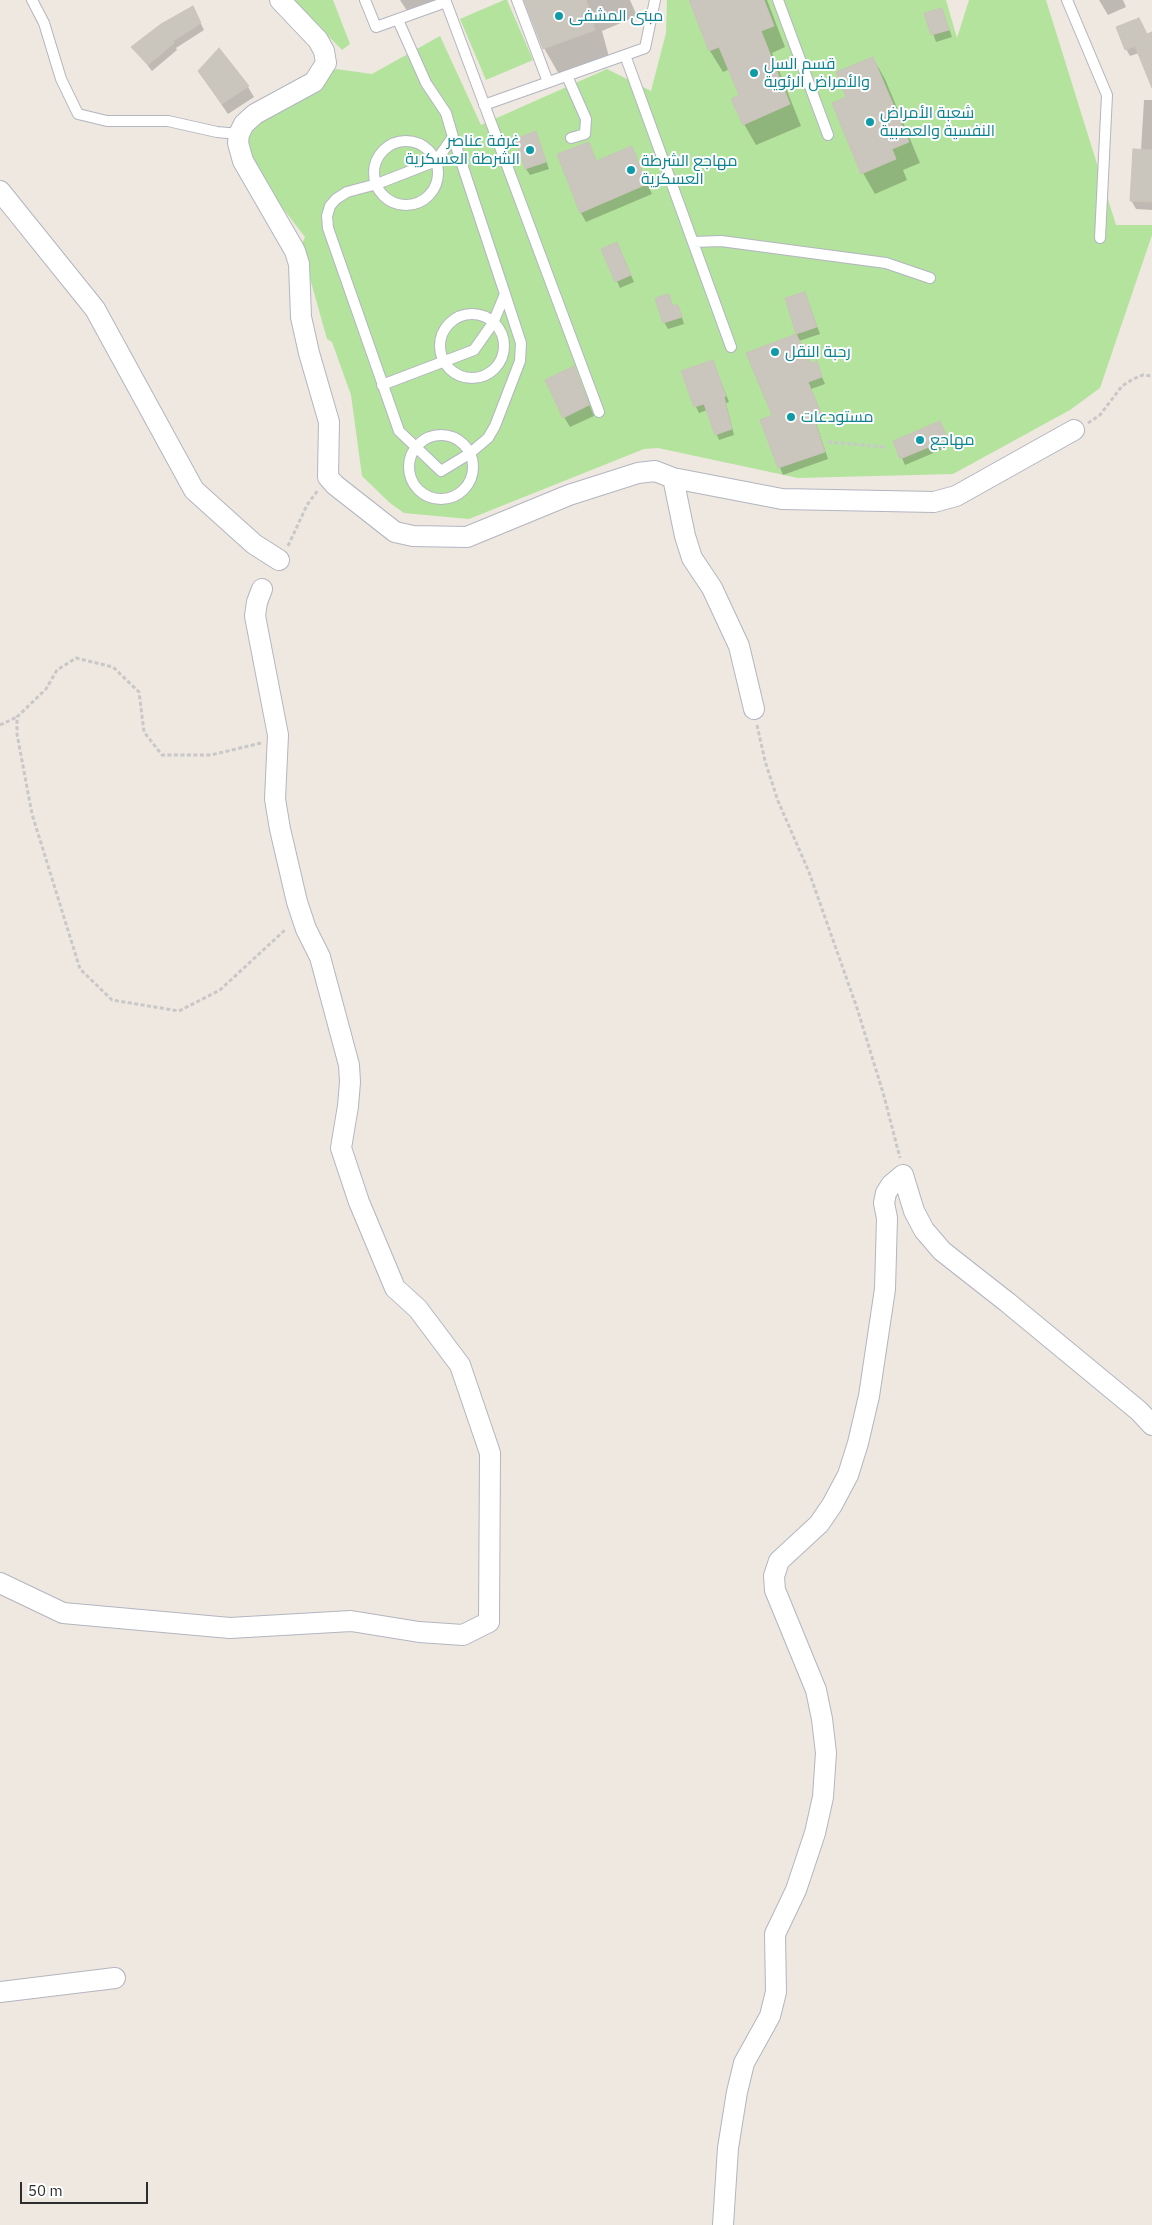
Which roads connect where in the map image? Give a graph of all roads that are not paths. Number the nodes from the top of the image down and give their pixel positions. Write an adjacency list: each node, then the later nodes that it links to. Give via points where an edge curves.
1 (32, 0): 14 (lane, via 44,24 61,79 78,114 107,121 168,121)
2 (280, 0): 14 (street, via 318,40 326,63 314,82 256,114 244,124)
3 (365, 0): 9 (lane, via 376,26)
4 (517, 0): 12 (lane)
5 (654, 0): 10 (lane, via 645,48)
6 (778, 0): 15 (lane)
7 (1067, 0): 21 (lane, via 1107,95)
8 (449, 1): 9 (lane); 13 (lane)
9 (398, 20): 16 (lane, via 426,83 446,113)
10 (625, 55): 11 (lane); 22 (lane)
11 (567, 76): 12 (lane); 17 (lane, via 586,119 585,134)
12 (548, 82): 13 (lane)
13 (484, 105): 29 (lane)
14 (239, 134): 33 (street, via 243,161 296,251 301,317 329,422 328,476 334,485 395,532 413,536 467,537 569,495 638,473 655,471)
15 (828, 135)
16 (454, 137): 18 (lane); 24 (lane)
17 (571, 138)
18 (436, 161): 19 (lane); 19 (lane, via 426,147 410,141 394,143 380,153 374,168); 19 (lane, via 438,178 432,194 418,204 401,206 386,199)
19 (377, 184): 28 (lane, via 347,192 336,199 327,216 328,228)
20 (0, 191): 34 (street, via 95,309 194,490 254,544)
21 (1100, 238)
22 (693, 242): 23 (lane, via 721,241 886,263); 26 (lane)
23 (930, 278)
24 (505, 294): 25 (lane); 32 (lane, via 521,343 520,361 495,426 488,438)
25 (494, 321): 27 (lane, via 474,350); 27 (lane, via 477,313 460,315 446,326 440,341); 27 (lane, via 502,334 505,350 498,366 484,376 468,378 452,372)
26 (731, 348)
27 (444, 361): 28 (lane)
28 (382, 385): 31 (lane, via 399,431)
29 (599, 412)
30 (1074, 430): 33 (street, via 956,496 934,502 782,500)
31 (416, 448): 32 (lane, via 425,439 441,435 457,439); 32 (lane, via 441,472); 32 (lane, via 409,468 413,484 425,496 442,500 458,496 470,483 474,467)
32 (470, 453)
33 (673, 478): 36 (street, via 692,558 712,588 739,646)
34 (279, 560)
35 (262, 589): 38 (street, via 255,616 278,740 276,799 280,829 302,915 320,957 349,1066 350,1082 341,1148 359,1202 395,1288 418,1309 460,1365 490,1453 489,1622 463,1635 351,1621 230,1628 63,1613)
36 (754, 710)
37 (1152, 1425): 41 (street, via 942,1251 924,1230 914,1211 903,1176 891,1185 884,1203 888,1253 885,1289 869,1396 858,1444 848,1475 832,1505 818,1524 779,1561 774,1576 775,1590 816,1690 826,1753 823,1797 815,1834 796,1890 775,1934 776,1992 770,2016 744,2063 737,2092 728,2148)
38 (0, 1583)
39 (115, 1978): 40 (street)
40 (0, 1992)
41 (723, 2225)

